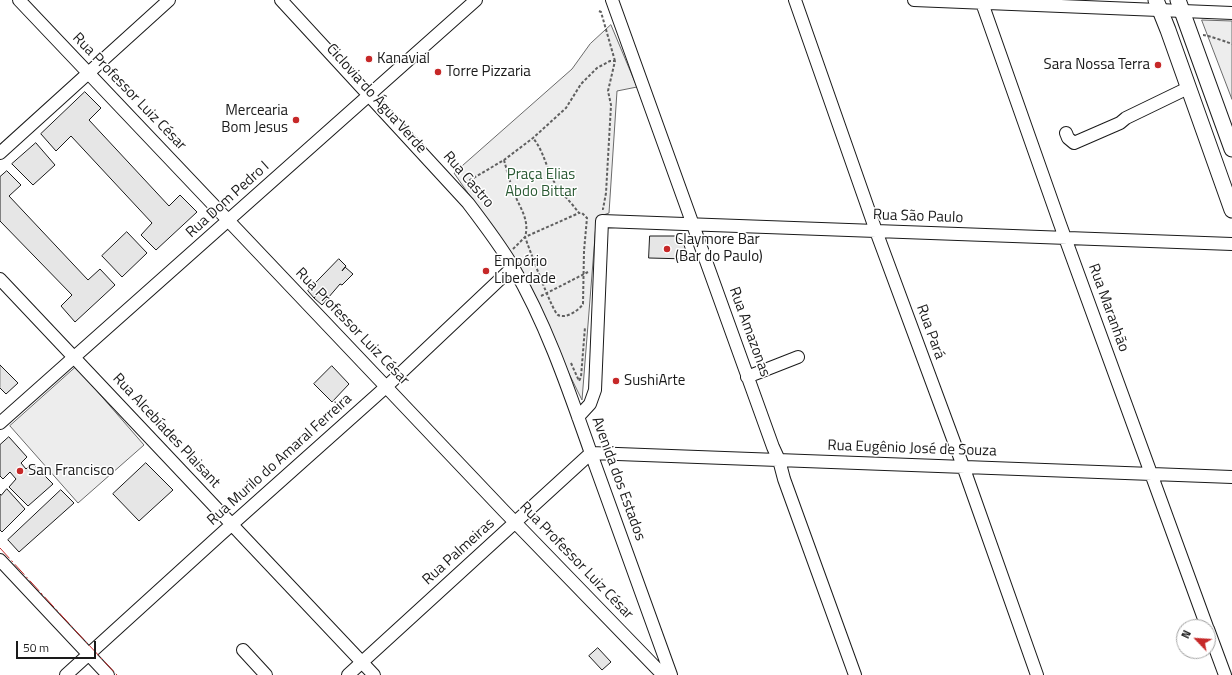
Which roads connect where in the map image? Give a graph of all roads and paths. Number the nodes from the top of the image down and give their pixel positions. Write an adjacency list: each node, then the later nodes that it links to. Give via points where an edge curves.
1 (19, 0): 16 (street, Rua Professor Luiz César)
2 (169, 0): 16 (street)
3 (282, 0): 18 (street, Rua Castro)
4 (476, 0): 18 (street, Rua Dom Pedro I)
5 (612, 0): 30 (street, Rua Amazonas)
6 (795, 0): 31 (street, Rua Pará)
7 (914, 0): 8 (street)
8 (981, 1): 9 (street); 33 (street, Rua Maranhão)
9 (1158, 5): 10 (street); 17 (main road)
10 (1180, 6): 12 (street); 13 (main road)
11 (599, 11): 15 (path)
12 (1232, 13)
13 (1191, 34): 14 (path, via 1206,35); 21 (main road)
14 (1232, 44)
15 (615, 61): 20 (path, via 597,68 581,84 566,108); 27 (path, via 608,91 611,104 606,193 603,209)
16 (88, 73): 22 (street); 29 (street, Rua Professor Luiz César)
17 (1188, 88): 19 (street, via 1074,143); 25 (main road)
18 (369, 95): 29 (street, Rua Dom Pedro I); 35 (street, Rua Castro, via 468,203)
19 (1066, 133)
20 (533, 138): 23 (path); 26 (path, via 539,145 554,182)
21 (1232, 149)
22 (0, 153)
23 (504, 160): 24 (path); 32 (path, via 514,193 525,215 528,229)
24 (464, 184)
25 (1232, 210)
26 (579, 212): 28 (path); 32 (path)
27 (598, 215): 28 (path); 30 (street, Rua São Paulo); 47 (street, Avenida dos Estados, via 595,390 590,404)
28 (587, 218): 36 (path)
29 (228, 220): 42 (street, Rua Dom Pedro I); 46 (street, Rua Professor Luiz César)
30 (693, 224): 31 (street, Rua São Paulo); 45 (street, Rua Amazonas)
31 (876, 231): 33 (street, Rua São Paulo); 51 (street, Rua Pará)
32 (525, 237): 35 (path, via 511,250); 39 (path)
33 (1066, 239): 34 (street, Rua São Paulo); 52 (street, Rua Maranhão)
34 (1232, 244)
35 (513, 267): 46 (street, Rua Murilo do Amaral Ferreira); 47 (street, Rua Castro, via 540,321)
36 (583, 275): 38 (path, via 589,271); 39 (path); 39 (path, via 583,304 572,313 564,316 556,313)
37 (0, 279): 42 (street, Rua Alcebíades Plaisant)
38 (589, 279)
39 (547, 292): 40 (path)
40 (540, 296)
41 (585, 324): 44 (path, via 582,377 579,381)
42 (74, 357): 48 (street, Rua Dom Pedro I); 55 (street, Rua Alcebíades Plaisant)
43 (798, 357): 45 (street)
44 (571, 362)
45 (747, 376): 50 (street, Rua Amazonas)
46 (386, 386): 54 (street, Rua Professor Luiz César); 55 (street, Rua Murilo do Amaral Ferreira)
47 (578, 417): 49 (street, Avenida dos Estados)
48 (0, 423)
49 (591, 453): 50 (street, Rua Eugênio José de Souza); 54 (street, Rua Palmeiras); 68 (street, Avenida dos Estados)
50 (779, 460): 51 (street, Rua Eugênio José de Souza); 69 (street, Rua Amazonas)
51 (963, 466): 52 (street, Rua Eugênio José de Souza); 70 (street, Rua Pará)
52 (1151, 474): 53 (street, Rua Eugênio José de Souza); 57 (street, Rua Maranhão)
53 (1232, 477)
54 (515, 522): 61 (street, Rua Palmeiras); 67 (street, Rua Professor Luiz César)
55 (232, 524): 60 (street, Rua Murilo do Amaral Ferreira); 61 (street, Rua Alcebíades Plaisant)
56 (0, 560): 60 (street)
57 (1205, 619)
58 (243, 650): 64 (street)
59 (1216, 650): 71 (street, Rua Maranhão)
60 (89, 654): 62 (street, Rua Murilo do Amaral Ferreira); 63 (street)
61 (362, 662): 65 (street, Rua Palmeiras); 66 (street, Rua Alcebíades Plaisant)
62 (66, 675)
63 (108, 675)
64 (266, 675)
65 (348, 675)
66 (374, 675)
67 (663, 675)
68 (671, 675)
69 (854, 675)
70 (1037, 675)
71 (1225, 675)

